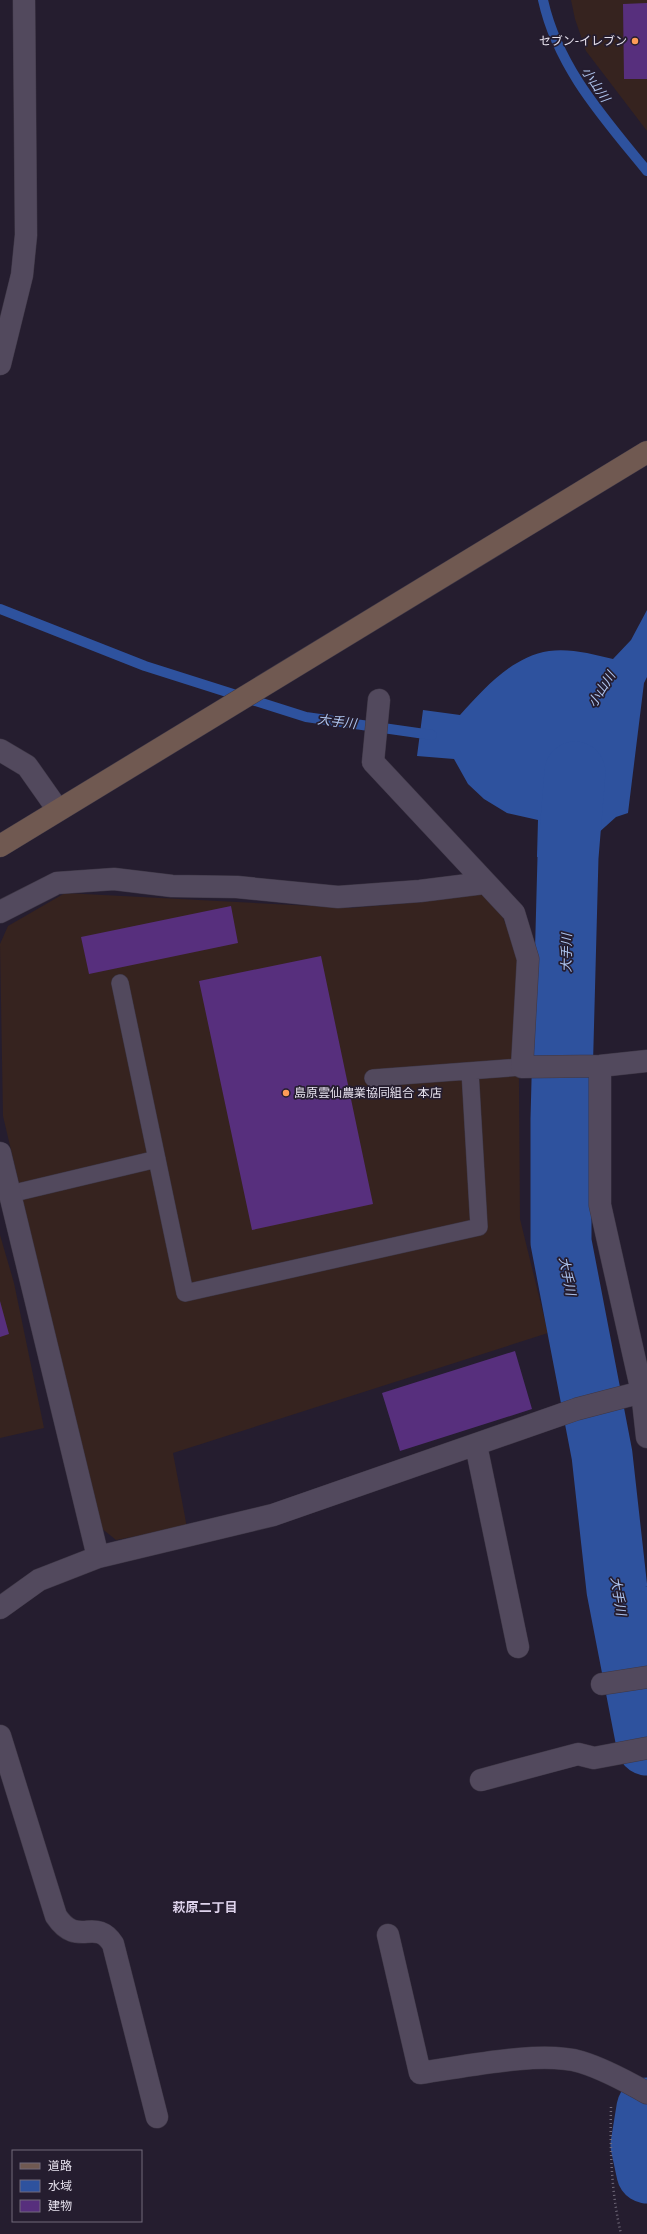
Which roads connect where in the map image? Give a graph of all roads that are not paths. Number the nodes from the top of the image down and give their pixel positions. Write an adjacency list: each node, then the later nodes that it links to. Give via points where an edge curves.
1 (24, 0): 2 (street, via 26,235 22,275)
2 (0, 364)
3 (647, 452): 6 (street)
4 (379, 700): 8 (street, via 373,762)
5 (0, 750): 6 (street, via 27,766)
6 (58, 810): 7 (street)
7 (0, 846)
8 (484, 883): 9 (street, via 338,897 237,887 172,886 114,879 57,883); 13 (street, via 514,913 528,959)
9 (0, 912)
10 (120, 983): 17 (lane)
11 (647, 1061): 12 (street)
12 (594, 1066): 13 (street); 19 (street, via 600,1205)
13 (531, 1067): 14 (lane)
14 (470, 1071): 15 (lane); 17 (lane, via 479,1227 185,1293)
15 (373, 1078)
16 (0, 1153): 18 (street)
17 (157, 1159): 18 (lane)
18 (10, 1194): 22 (street)
19 (637, 1393): 20 (street); 21 (street, via 577,1409)
20 (647, 1437)
21 (476, 1445): 22 (street, via 273,1515); 24 (street)
22 (98, 1557): 23 (street, via 39,1580)
23 (0, 1608)
24 (518, 1647)
25 (647, 1677): 26 (street)
26 (607, 1683)
27 (0, 1736): 32 (street, via 56,1916 63,1926 72,1932 101,1932 108,1936 113,1944)
28 (647, 1748): 29 (street, via 594,1758 578,1754)
29 (481, 1780)
30 (388, 1935): 31 (street, via 420,2073 541,2058 580,2062 620,2078)
31 (647, 2093)
32 (157, 2117)

